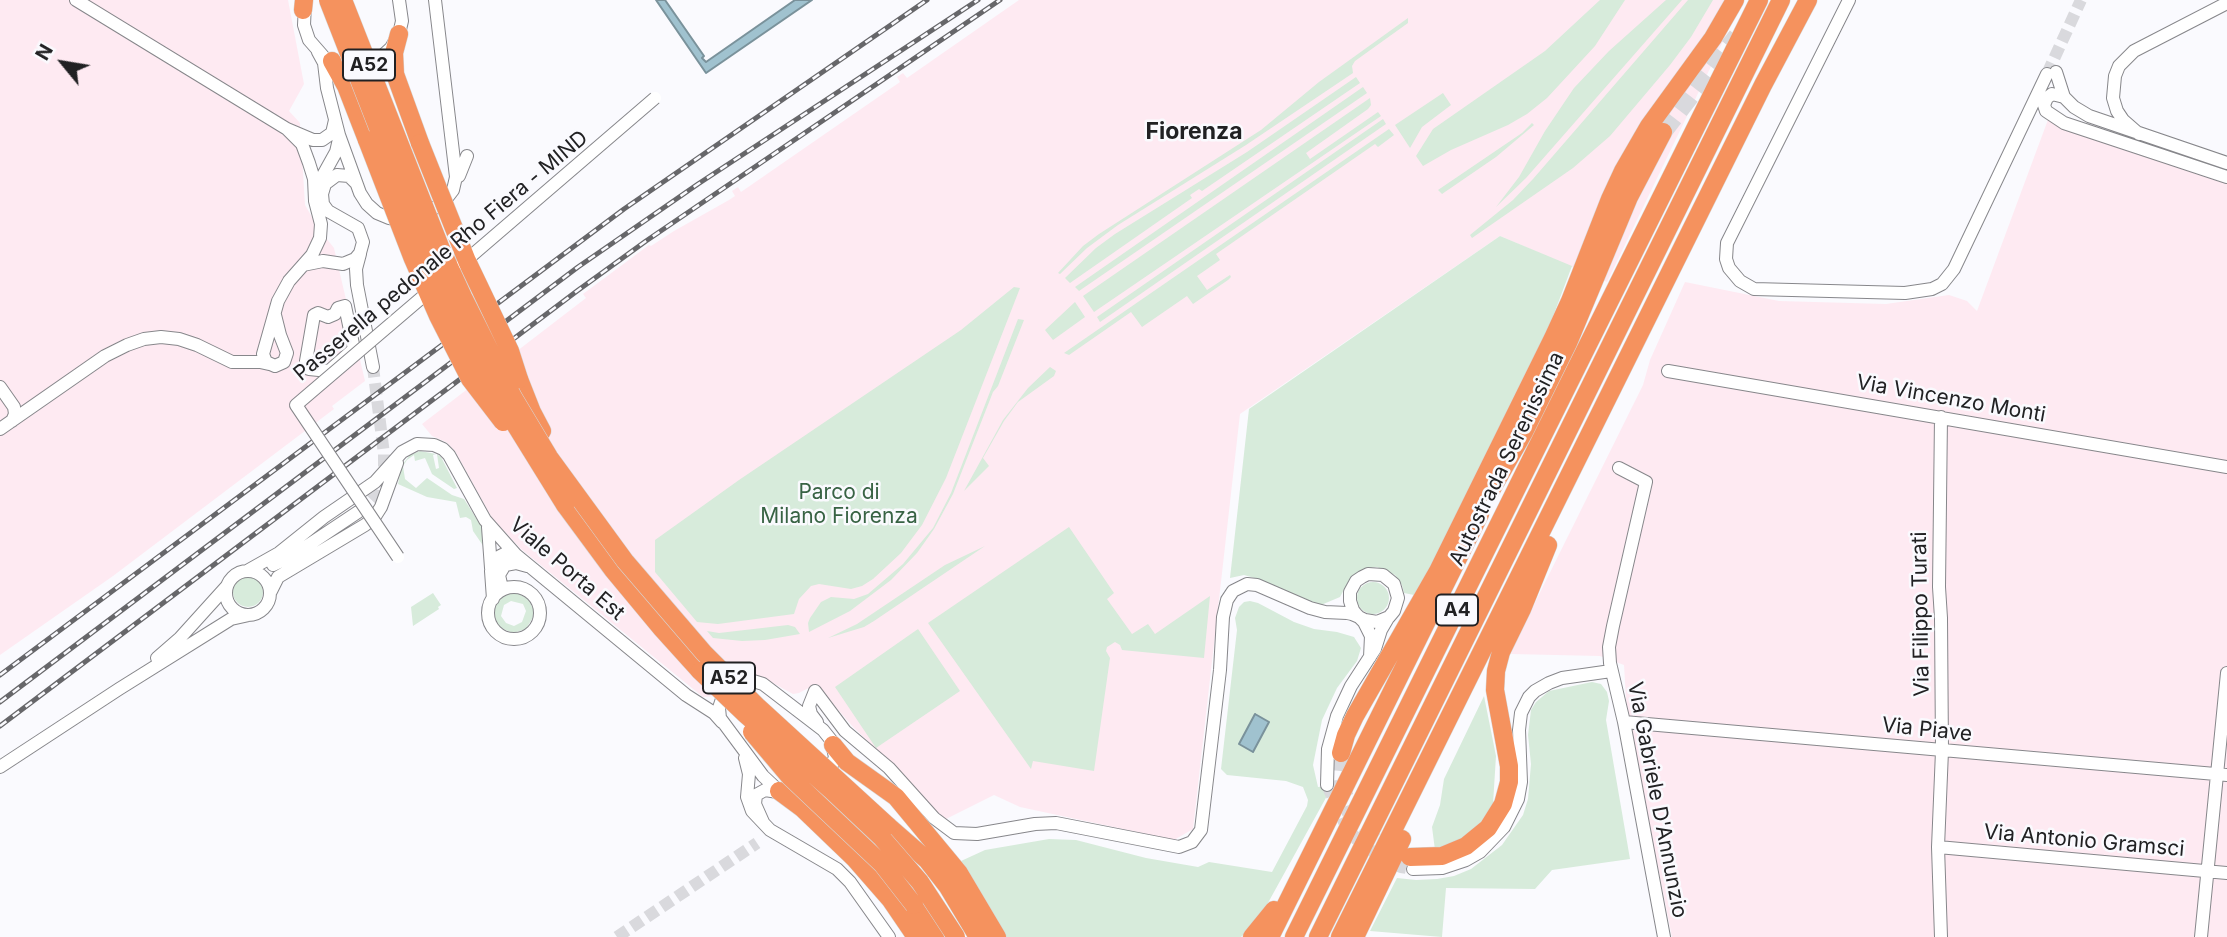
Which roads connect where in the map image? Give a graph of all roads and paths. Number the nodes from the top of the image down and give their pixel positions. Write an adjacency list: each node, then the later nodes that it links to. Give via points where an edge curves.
1 (76, 0): 21 (street)
2 (328, 0): 54 (highway, A52, bridge, via 448,299 503,405)
3 (343, 0): 56 (highway, A52, bridge, via 463,297 513,397)
4 (435, 0): 29 (street, via 456,171)
5 (1735, 0): 32 (highway, A4, via 1633,151)
6 (1759, 0): 109 (highway, Autostrada Serenissima / A4)
7 (1781, 0): 110 (highway, Autostrada Serenissima / A4)
8 (1805, 0): 111 (highway)
9 (1819, 0): 58 (highway)
10 (1849, 0): 20 (street, via 1727,243 1726,259 1740,281 1763,290 1905,293 1942,284 1954,269)
11 (305, 3): 15 (street, via 309,40)
12 (401, 3): 14 (street)
13 (2227, 3): 24 (street, via 2134,51 2119,66 2113,98)
14 (400, 34): 15 (street, via 379,59 364,65 347,66); 56 (highway, bridge, via 394,53 395,74 420,143 532,412)
15 (325, 57): 19 (street); 54 (highway, bridge, via 346,86 425,289 470,379 531,467)
16 (2064, 97): 18 (street, via 2052,94 2045,102 2046,111); 20 (street, via 2052,73); 24 (street, via 2089,116)
17 (656, 98): 61 (street, Passerella pedonale Rho Fiera - MIND, bridge, via 296,405)
18 (2058, 119): 20 (street, via 2039,115); 24 (street)
19 (335, 120): 21 (street, via 332,133 321,140); 23 (street)
20 (2023, 127)
21 (287, 129): 30 (street, via 304,146)
22 (1663, 132): 53 (highway, via 1629,197 1568,343)
23 (339, 135): 28 (street); 30 (street, via 336,152)
24 (2138, 140): 26 (street); 27 (street)
25 (467, 156): 29 (street)
26 (2227, 163)
27 (2227, 177)
28 (358, 186): 29 (street, via 377,213 404,220 436,209); 31 (street, via 341,174 328,180 323,189 325,208)
29 (453, 190)
30 (315, 191): 33 (street)
31 (349, 222): 33 (street, via 332,223); 34 (street, via 362,234)
32 (1600, 223): 53 (highway, A4, via 1553,358); 88 (highway, via 1553,338 1438,571 1355,716)
33 (320, 238): 35 (street, via 322,251); 36 (street)
34 (360, 253): 35 (street, via 349,262); 37 (street)
35 (333, 262): 36 (street); 37 (street)
36 (303, 265): 38 (street, via 286,285)
37 (357, 285): 43 (street)
38 (275, 315): 39 (street); 40 (street)
39 (265, 347): 40 (street, via 276,342); 41 (street, via 248,355); 42 (street, via 263,358)
40 (285, 347): 42 (street, via 284,362)
41 (222, 358): 42 (street); 48 (street, via 174,338 138,341 105,356)
42 (269, 364)
43 (373, 367)
44 (1668, 371): 47 (street, Via Vincenzo Monti)
45 (321, 372): 45 (street, via 309,369 306,361 314,315 328,317 345,306 354,349 329,371)
46 (0, 387): 48 (street, via 14,407)
47 (1941, 416): 51 (street, Via Vincenzo Monti); 87 (street, Via Filippo Turati)
48 (12, 421): 49 (street)
49 (0, 429)
50 (408, 448): 57 (street, Viale Porta Est, via 428,443 446,452); 63 (street, via 375,482); 67 (street, via 374,518 278,577)
51 (2227, 467)
52 (1619, 468): 76 (street, Via Gabriele D'Annunzio, via 1646,482 1609,647)
53 (1490, 492): 90 (highway, A4)
54 (565, 505): 75 (highway, A52, via 640,603)
55 (358, 512): 60 (street)
56 (589, 513): 95 (highway, A52, bridge, via 704,653)
57 (485, 520): 59 (street, Viale Porta Est); 64 (street)
58 (1548, 545): 97 (highway, via 1496,671 1495,690 1509,766 1503,804 1488,828 1466,846); 112 (highway)
59 (516, 555): 62 (street, Viale Porta Est); 64 (street, via 500,556)
60 (292, 556): 63 (street); 67 (street, via 270,577)
61 (398, 557)
62 (528, 566): 68 (street, via 509,563 501,569 500,583); 80 (street, Viale Porta Est)
63 (250, 571): 65 (street, via 235,576); 67 (street, via 261,575)
64 (491, 571): 69 (street)
65 (227, 586): 71 (street, via 232,608); 78 (street, via 180,638)
66 (1352, 587): 70 (street, via 1335,605); 72 (street, via 1350,601); 73 (street, via 1368,574 1389,579 1398,598)
67 (270, 588): 71 (street, via 267,605)
68 (514, 588): 69 (street); 69 (street, via 530,593 539,606 539,621 526,636 508,639 495,631 489,616)
69 (493, 599)
70 (1318, 610): 72 (street); 79 (street, via 1257,585 1240,586 1229,595 1201,830 1184,846 1056,823 954,833 845,731)
71 (249, 615): 78 (street, via 232,619)
72 (1359, 617): 73 (street, via 1371,622); 74 (street, via 1371,636)
73 (1389, 617): 74 (street)
74 (1370, 657): 92 (street, via 1337,716 1328,749)
75 (700, 671): 102 (highway, bridge, via 782,770 882,864); 103 (highway, A52, bridge, via 882,838 920,882)
76 (1611, 671): 84 (street, Via Gabriele D'Annunzio); 97 (street, Via Gabriele D'Annunzio, via 1549,682 1529,697 1519,730 1518,799 1504,827 1480,852 1442,868)
77 (2227, 673): 91 (street)
78 (118, 689): 89 (street)
79 (815, 691): 81 (street, via 797,702); 85 (street, via 810,710)
80 (686, 695): 82 (street, via 712,703); 83 (street, Viale Porta Est)
81 (782, 697): 82 (street, via 750,680 733,686); 85 (street)
82 (722, 699): 83 (street)
83 (722, 722): 86 (street, Viale Porta Est)
84 (1624, 722): 87 (street, Via Piave); 113 (street, Via Gabriele D'Annunzio)
85 (828, 737): 93 (street, via 834,764 821,785 802,795); 106 (highway, via 847,762 896,797 959,873)
86 (743, 751): 93 (street, Viale Porta Est); 94 (street, via 749,774 748,803)
87 (1942, 751): 91 (street, Via Piave); 96 (street, Via Filippo Turati)
88 (1341, 753)
89 (0, 768)
90 (1353, 769): 107 (highway, via 1279,902); 108 (highway)
91 (2222, 775): 98 (street)
92 (1328, 785)
93 (779, 791): 94 (street, via 761,791 755,798); 101 (highway, via 855,859)
94 (763, 822): 100 (street, via 837,869)
95 (888, 827): 104 (highway, A52, via 935,883); 105 (highway, via 927,860)
96 (1938, 847): 98 (street, Via Antonio Gramsci); 114 (street, Via Filippo Turati)
97 (1412, 863)
98 (2208, 872): 99 (street, Via Antonio Gramsci); 115 (street)
99 (2227, 873)
100 (889, 937)
101 (916, 937)
102 (935, 937)
103 (956, 937)
104 (970, 937)
105 (978, 937)
106 (997, 937)
107 (1252, 937)
108 (1270, 937)
109 (1294, 937)
110 (1318, 937)
111 (1340, 937)
112 (1355, 937)
113 (1664, 937)
114 (1941, 937)
115 (2201, 937)

